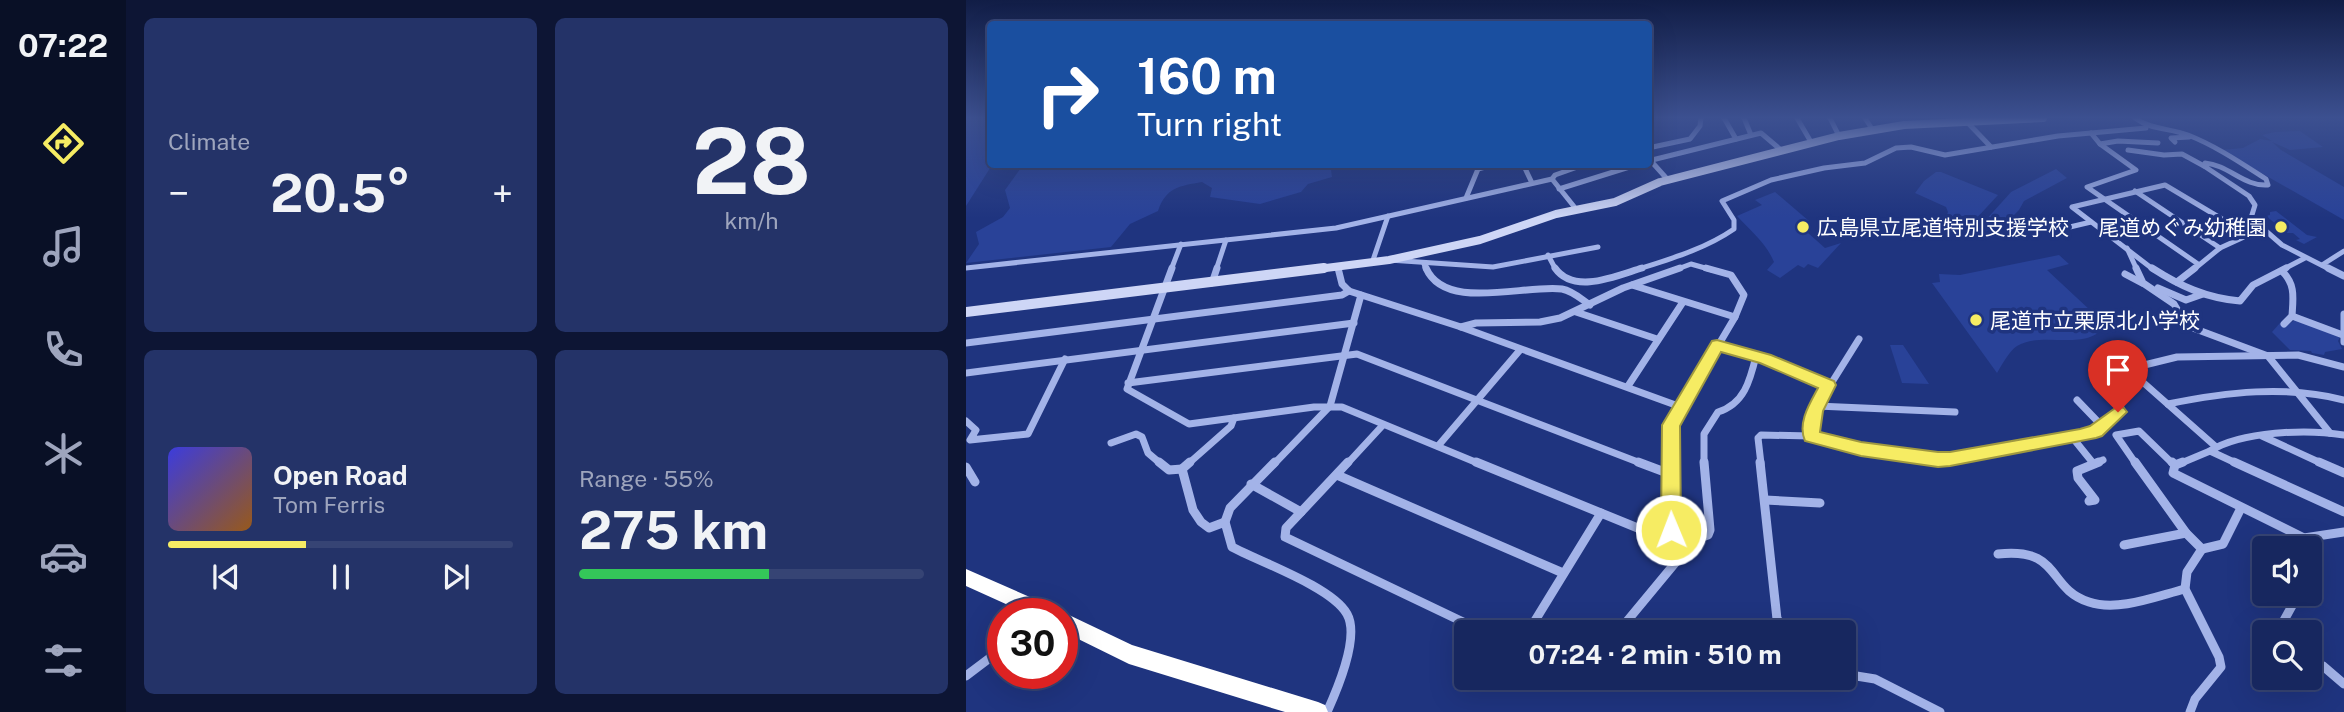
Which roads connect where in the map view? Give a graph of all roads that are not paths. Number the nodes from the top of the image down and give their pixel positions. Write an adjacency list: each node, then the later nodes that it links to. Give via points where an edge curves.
1 (1688, 151): 9 (street)
2 (1776, 151): 17 (street)
3 (1890, 151): 33 (street, via 1864,163 1771,180 1722,201 1735,224 1725,238 1592,282 1563,278)
4 (1924, 151): 5 (street, via 1945,155)
5 (1967, 151)
6 (2110, 151): 22 (street, via 2136,170 2087,187)
7 (2137, 151): 11 (street, via 2182,154)
8 (2221, 151): 11 (street, via 2266,179 2268,185 2254,185 2217,164)
9 (1652, 160)
10 (1652, 163): 17 (street)
11 (2204, 166): 34 (street, via 2249,196 2255,205 2251,218)
12 (1482, 168): 21 (street)
13 (1525, 168): 18 (street)
14 (1576, 168): 16 (street)
15 (1626, 168): 19 (street)
16 (1552, 179): 18 (street); 19 (street)
17 (1668, 180): 23 (street, via 1615,202)
18 (1532, 183): 21 (street)
19 (1559, 189): 23 (street)
20 (2135, 191): 22 (street); 31 (street); 31 (street, via 2165,185 2244,237)
21 (1465, 198): 24 (street)
22 (2102, 198): 25 (street, via 2072,207); 38 (street)
23 (1576, 209): 35 (street, via 1480,240)
24 (1388, 216): 27 (street, via 1336,228); 36 (street)
25 (2091, 222): 26 (street, via 2053,231); 30 (street)
26 (2049, 227)
27 (1226, 240): 28 (street); 47 (street)
28 (1181, 244): 40 (street); 49 (street)
29 (1598, 247): 33 (street)
30 (2127, 248): 45 (street); 46 (street)
31 (2220, 248): 38 (street)
32 (2344, 251): 39 (street)
33 (1548, 255): 37 (street, via 1511,266)
34 (2305, 258): 39 (street); 42 (street)
35 (1389, 260): 36 (street); 37 (street)
36 (1372, 263): 41 (street)
37 (1424, 264): 54 (street, via 1430,281 1440,288 1496,293 1563,289)
38 (2198, 264): 46 (street)
39 (2322, 265): 44 (street)
40 (966, 268)
41 (1338, 268): 47 (street); 50 (street)
42 (2282, 271): 52 (street, via 2253,285 2240,301); 58 (street, via 2292,279)
43 (2125, 274): 45 (street)
44 (2344, 276)
45 (2143, 282): 52 (street, via 2179,299); 72 (street, via 2174,304 2193,328)
46 (2177, 282): 52 (street)
47 (1212, 283): 49 (street)
48 (1631, 285): 53 (street); 54 (street); 60 (street, via 1691,264 1728,274 1744,295)
49 (1165, 288): 55 (street); 59 (street)
50 (1349, 291): 51 (street); 59 (street)
51 (1361, 295): 61 (street); 63 (street)
52 (2203, 295)
53 (1683, 302): 60 (street); 65 (street)
54 (1590, 305): 56 (street)
55 (966, 312)
56 (1576, 312): 63 (street, via 1541,322); 65 (street)
57 (2344, 314): 64 (street)
58 (2292, 316): 62 (street); 64 (street)
59 (1154, 317): 67 (street); 69 (street)
60 (1735, 317): 68 (street)
61 (1353, 323): 69 (street); 71 (street)
62 (2284, 324)
63 (1461, 327): 70 (street)
64 (2343, 338)
65 (1657, 339): 80 (street)
66 (1859, 339): 79 (street)
67 (966, 343)
68 (1717, 345): 73 (street); 88 (street)
69 (1142, 349): 74 (street); 78 (street)
70 (1520, 349): 80 (street); 82 (street)
71 (1345, 354): 78 (street); 82 (street, via 1357,354); 86 (street)
72 (2268, 355): 75 (street, via 2298,355); 76 (street, via 2177,357); 81 (street)
73 (1756, 356): 79 (street); 121 (street, via 1745,393 1730,410 1718,412 1704,434 1708,535)
74 (1065, 359): 77 (street); 99 (street, via 1028,434)
75 (2344, 367)
76 (2128, 369): 85 (street); 93 (street, via 2109,378 2107,383 2121,408)
77 (966, 373)
78 (1128, 383): 90 (street, via 1127,389 1189,424)
79 (1828, 385): 87 (street)
80 (1628, 386): 88 (street)
81 (2298, 393): 84 (street, via 2329,394); 85 (street, via 2233,394); 94 (street)
82 (1479, 400): 101 (street); 109 (street)
83 (2077, 400): 93 (street)
84 (2344, 400)
85 (2168, 404): 102 (street)
86 (1330, 406): 90 (street); 92 (street); 112 (street)
87 (1817, 406): 89 (street); 96 (street)
88 (1681, 407): 109 (street, via 1671,425)
89 (1955, 412)
90 (1234, 418): 107 (street)
91 (966, 421): 99 (street, via 976,430)
92 (1383, 425): 101 (street); 110 (street)
93 (2102, 426): 98 (street)
94 (2330, 433): 95 (street); 97 (street)
95 (2344, 435)
96 (1811, 436): 98 (street, via 1938,460); 113 (street, via 1758,438)
97 (2262, 436): 102 (street); 108 (street)
98 (2072, 437): 104 (street)
99 (968, 441)
100 (1111, 443): 107 (street, via 1136,434 1148,453 1169,470)
101 (1438, 446): 119 (street)
102 (2212, 449): 105 (street); 118 (street)
103 (2103, 460): 104 (street)
104 (2093, 463): 114 (street, via 2077,471 2095,499)
105 (2175, 466): 116 (street, via 2173,473 2180,478); 123 (street, via 2139,431 2116,435)
106 (966, 467): 111 (street)
107 (1182, 469): 120 (street, via 1198,522 1209,528)
108 (2344, 473)
109 (1670, 474): 121 (street)
110 (1337, 475): 117 (street); 130 (street)
111 (975, 482)
112 (1251, 484): 117 (street); 120 (street, via 1230,508)
113 (1765, 500): 115 (street); 137 (street)
114 (2089, 501)
115 (1820, 503)
116 (2241, 508): 124 (street); 128 (street, via 2223,544)
117 (1301, 512): 134 (street, via 1286,528 1285,537)
118 (2344, 512)
119 (1601, 513): 126 (street); 130 (street)
120 (1225, 522): 145 (street, via 1232,547 1335,599 1349,616 1340,683)
121 (1671, 530): 126 (street)
122 (2344, 532): 125 (street)
123 (2186, 533): 127 (street); 128 (street)
124 (2291, 536)
125 (2322, 538)
126 (1672, 541): 136 (street, via 1675,562)
127 (2124, 545)
128 (2202, 549): 132 (street, via 2187,572)
129 (1998, 554): 132 (street, via 2035,556 2089,603 2136,601)
130 (1563, 573): 135 (street)
131 (966, 577): 133 (highway)
132 (2185, 589): 147 (street, via 2221,667 2196,696)
133 (1010, 598)
134 (1459, 620)
135 (1535, 620)
136 (1628, 620)
137 (1778, 620)
138 (1078, 629): 144 (highway, via 1129,654)
139 (987, 660): 141 (street)
140 (2322, 666): 143 (street)
141 (966, 676)
142 (1856, 676): 146 (street, via 1875,680)
143 (2343, 680)
144 (1318, 712)
145 (1327, 712)
146 (1940, 712)
147 (2190, 712)

